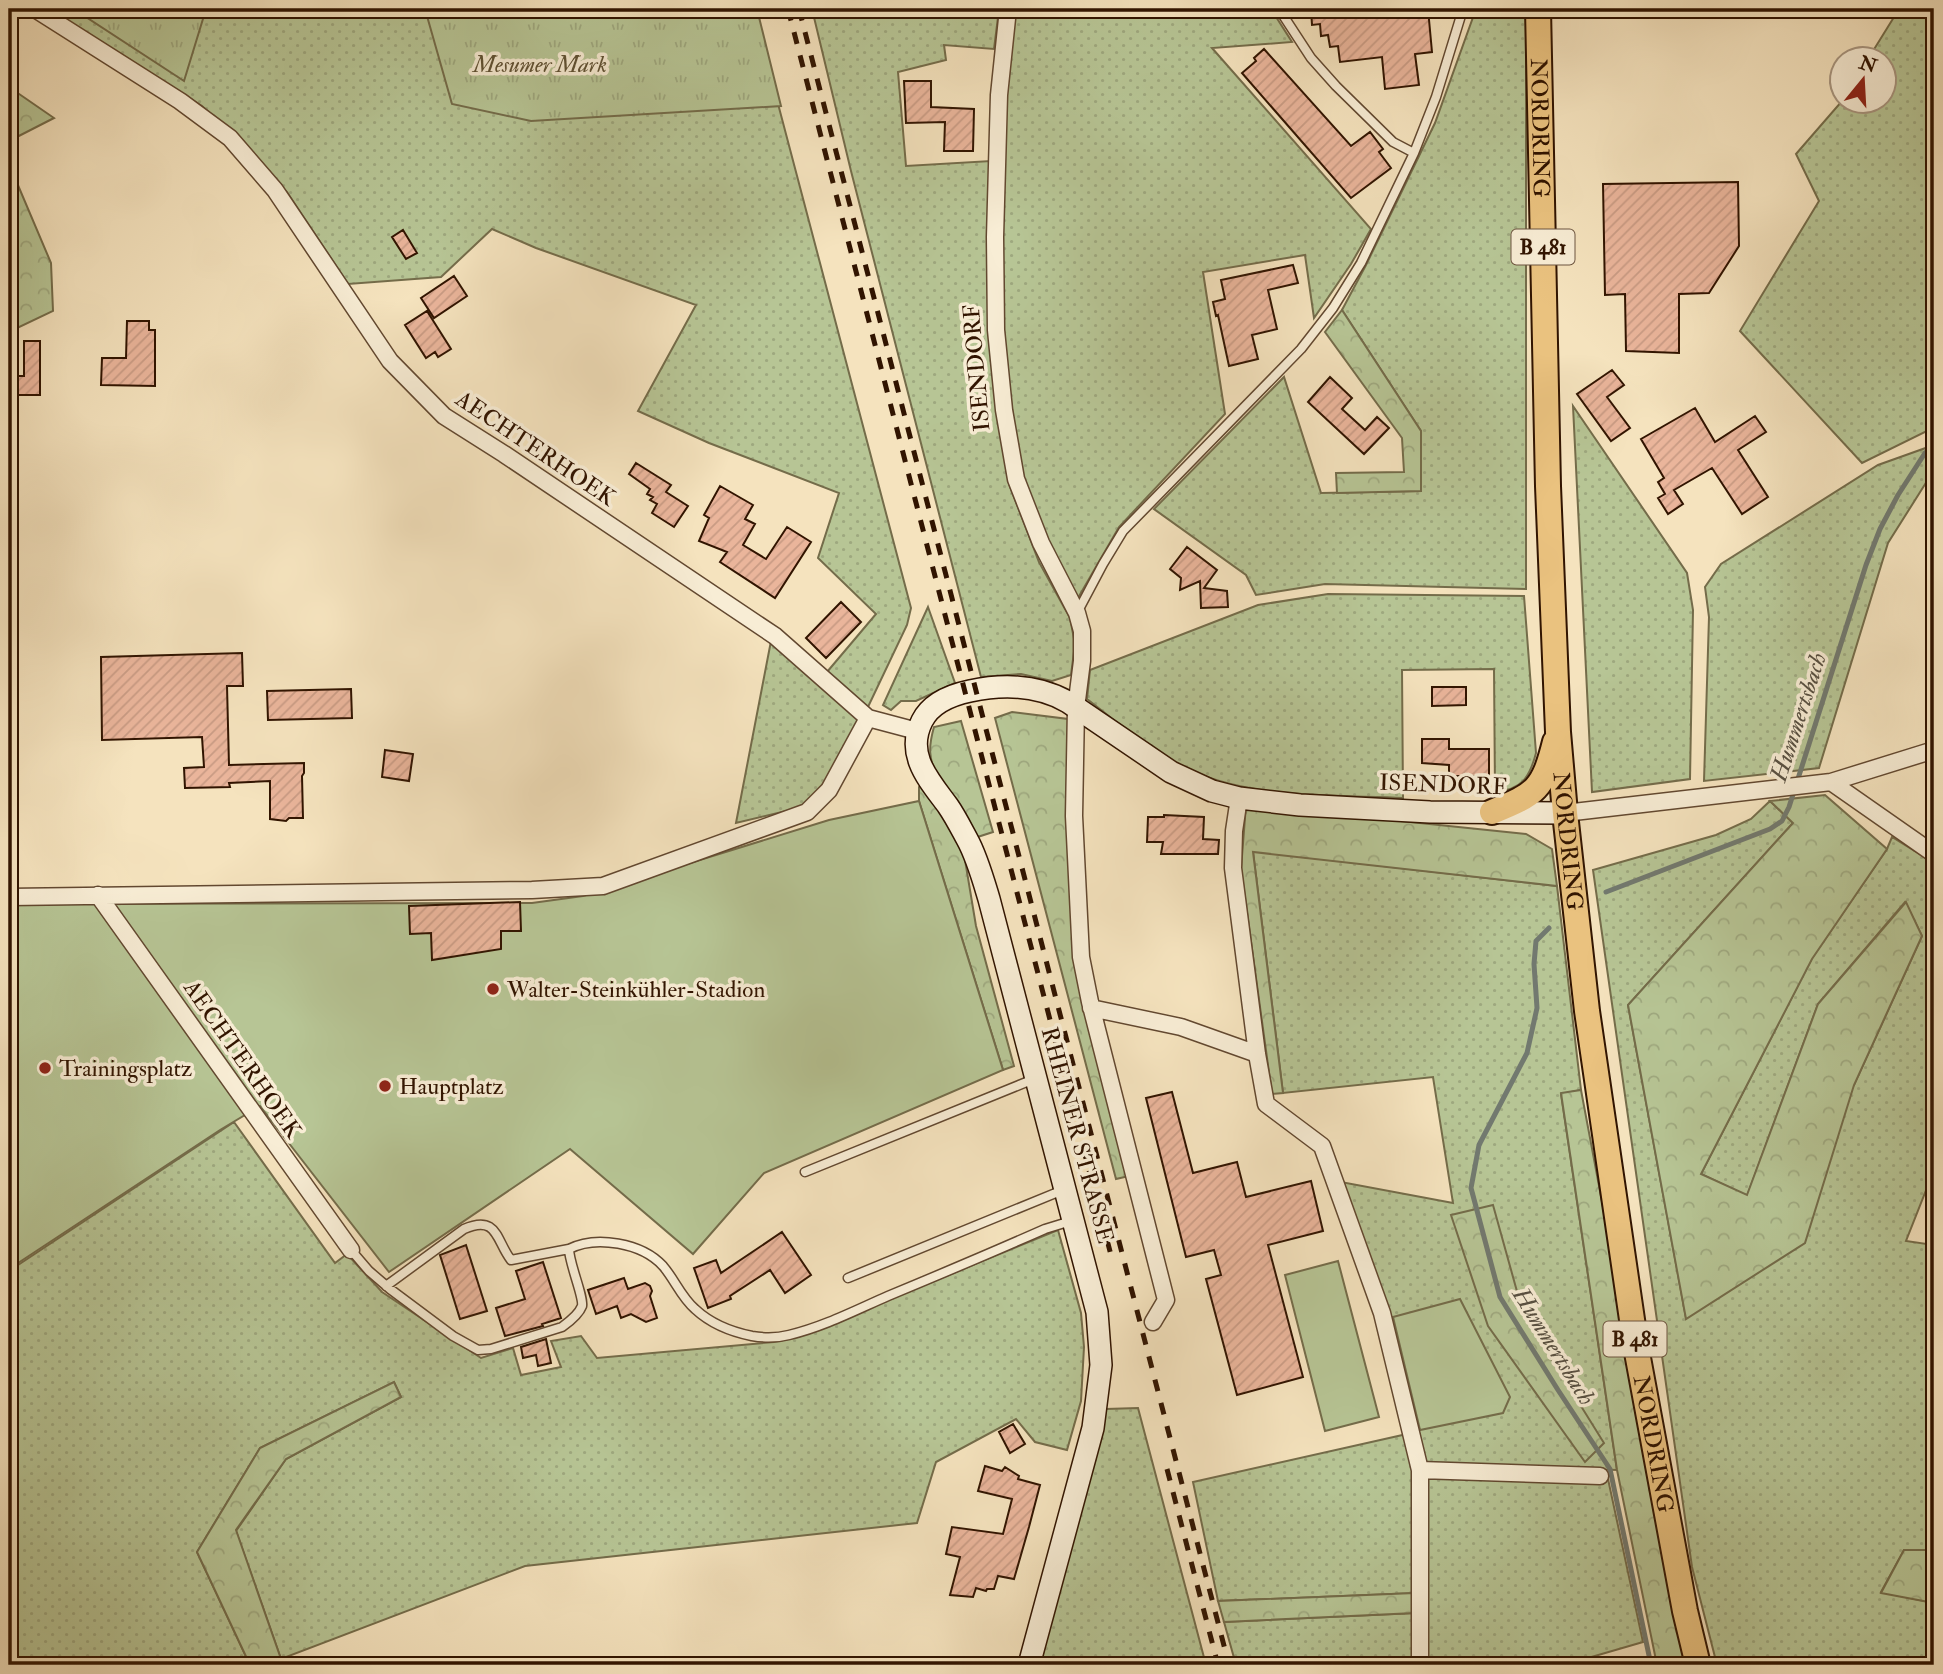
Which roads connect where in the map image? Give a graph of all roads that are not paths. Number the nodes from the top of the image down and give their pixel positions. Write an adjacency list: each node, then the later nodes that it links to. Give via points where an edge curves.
1 (35, 9): 9 (street, AECHTERHOEK, via 230,138 275,190 390,361 444,416 775,636)
2 (1008, 9): 7 (street, ISENDORF, via 999,95 995,237 996,330 1003,397 1016,479 1041,544)
3 (1279, 9): 6 (lane, via 1336,86 1393,142)
4 (1463, 9): 6 (lane)
5 (1538, 9): 11 (main road, NORDRING / B 481)
6 (1413, 153): 7 (lane, via 1362,262 1334,308 1301,349 1123,531)
7 (1077, 613): 8 (street, ISENDORF, via 1082,661)
8 (1076, 708): 10 (street, ISENDORF, via 1044,691 1019,687 976,690 942,700 926,713); 14 (street, ISENDORF, via 1171,772); 20 (street, via 1074,816 1081,957)
9 (868, 718): 10 (street, AECHTERHOEK); 18 (street, via 829,790 807,812 603,886)
10 (917, 731): 22 (street, RHEINER STRASSE, via 916,753 928,779 970,843)
11 (1558, 732): 15 (main road, via 1538,788); 16 (main road, NORDRING / B 481)
12 (1934, 750): 13 (street, ISENDORF)
13 (1831, 782): 16 (street, ISENDORF); 17 (street)
14 (1239, 798): 15 (street, ISENDORF); 21 (street, via 1233,868)
15 (1492, 813): 16 (street, ISENDORF)
16 (1565, 813): 35 (main road, NORDRING / B 481, via 1587,1011 1636,1347)
17 (1934, 854)
18 (97, 895): 19 (street); 27 (street, AECHTERHOEK)
19 (9, 897)
20 (1091, 1008): 21 (street, via 1181,1027); 30 (street, via 1166,1300)
21 (1257, 1054): 31 (street, via 1266,1104 1322,1146 1382,1313)
22 (1037, 1078): 23 (lane); 24 (street, RHEINER STRASSE)
23 (805, 1172)
24 (1065, 1189): 25 (street, RHEINER STRASSE); 28 (lane)
25 (1073, 1220): 26 (lane, via 800,1332 773,1338 738,1332 706,1317 686,1301 661,1264 637,1250 605,1243); 33 (street, RHEINER STRASSE, via 1097,1311 1101,1365 1093,1428)
26 (569, 1249): 29 (lane, via 511,1260 492,1227 474,1224); 29 (lane, via 582,1301 577,1313 562,1327 484,1351 470,1347)
27 (351, 1250): 29 (lane)
28 (848, 1278)
29 (386, 1286)
30 (1153, 1322)
31 (1420, 1470): 32 (street); 34 (street)
32 (1600, 1476)
33 (1029, 1665)
34 (1419, 1665)
35 (1698, 1665)

